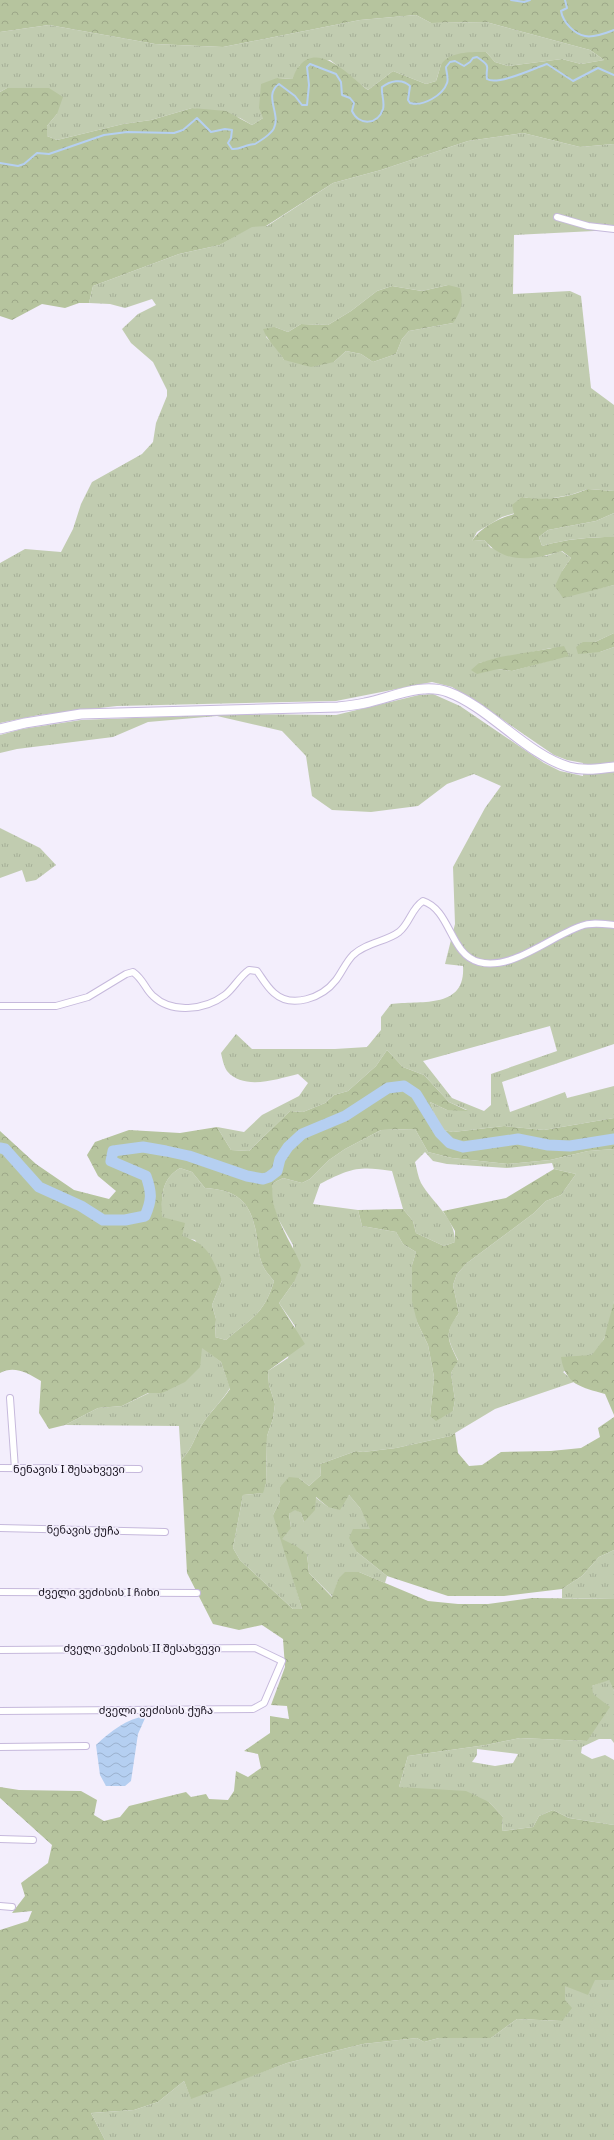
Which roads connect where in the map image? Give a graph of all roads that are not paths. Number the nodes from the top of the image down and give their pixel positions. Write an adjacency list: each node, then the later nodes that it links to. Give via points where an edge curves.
1 (557, 217): 2 (street)
2 (614, 230)
3 (0, 729): 4 (street, via 81,714 338,707 418,689 432,689 448,692 467,702 552,761 569,768 587,770)
4 (614, 767)
5 (614, 925): 6 (street, via 582,925 516,958 495,963 478,962 463,952 432,904 423,901 416,906 399,932 365,946 352,956 335,981 314,997 297,1001 286,1000 273,993 257,971 248,970 225,995 210,1003 182,1009 165,1004 152,995 133,972 88,998 56,1006)
6 (0, 1006)
7 (10, 1398): 9 (street)
8 (0, 1468): 9 (street, ნენავის I შესახვევი)
9 (15, 1469): 10 (street, ნენავის I შესახვევი)
10 (139, 1469)
11 (0, 1528): 12 (street, ნენავის ქუჩა)
12 (165, 1532)
13 (0, 1592): 14 (street, ძველი ვეძისის I ჩიხი)
14 (197, 1593)
15 (0, 1650): 16 (street, ძველი ვეძისის II შესახვევი, via 255,1648)
16 (282, 1661): 17 (street, ძველი ვეძისის ქუჩა, via 264,1703 253,1709)
17 (0, 1711)
18 (86, 1746): 19 (street)
19 (0, 1747)
20 (0, 1839): 21 (street)
21 (33, 1840)
22 (0, 1906): 23 (street)
23 (12, 1906)

